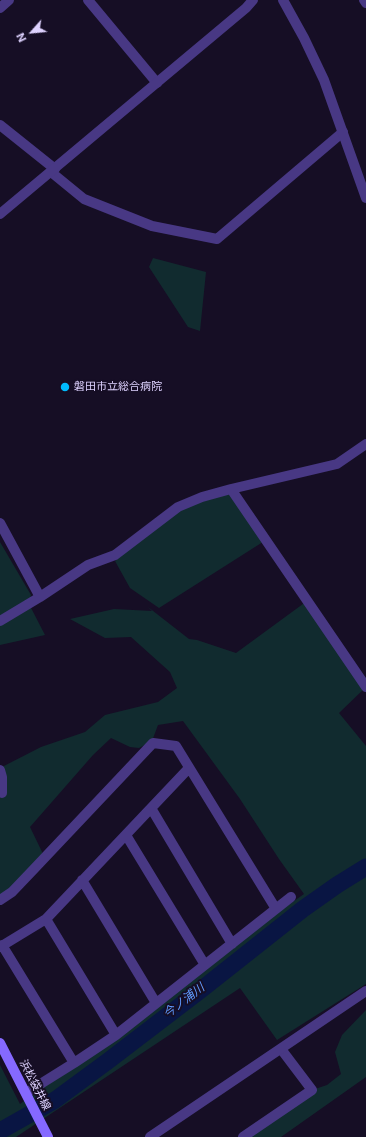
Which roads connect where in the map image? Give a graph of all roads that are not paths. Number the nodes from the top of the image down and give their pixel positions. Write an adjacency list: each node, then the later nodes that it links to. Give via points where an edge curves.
1 (9, 0): 7 (street)
2 (88, 0): 8 (street)
3 (254, 0): 8 (street)
4 (283, 0): 10 (street, via 324,80)
5 (364, 0): 6 (street)
6 (366, 3)
7 (0, 8)
8 (157, 83): 11 (street)
9 (0, 125): 11 (street)
10 (343, 132): 11 (street, via 217,239 152,226 84,199); 12 (street)
11 (53, 170): 13 (street)
12 (366, 198)
13 (0, 214)
14 (366, 444): 15 (street, via 337,464)
15 (231, 488): 17 (street, via 178,507 115,555 88,565); 19 (street)
16 (0, 523): 17 (street)
17 (40, 597): 18 (street)
18 (0, 621)
19 (362, 672): 20 (street)
20 (366, 687)
21 (189, 768): 24 (street); 28 (street, via 176,746 153,743 12,892); 29 (street)
22 (0, 770): 23 (street)
23 (2, 793)
24 (151, 808): 25 (street); 31 (street)
25 (126, 835): 26 (street); 33 (street)
26 (82, 880): 30 (street); 35 (street)
27 (291, 898): 29 (street)
28 (0, 900)
29 (276, 909): 31 (street)
30 (46, 919): 32 (street); 36 (street)
31 (232, 944): 33 (street)
32 (1, 946): 39 (street)
33 (205, 965): 35 (street)
34 (366, 991): 38 (street)
35 (156, 1003): 36 (street)
36 (116, 1035): 39 (street)
37 (0, 1043): 40 (main road, 浜松袋井線)
38 (281, 1049): 42 (street); 43 (street, via 312,1090)
39 (74, 1063): 40 (street)
40 (26, 1093): 41 (main road, 浜松袋井線)
41 (48, 1137)
42 (150, 1137)
43 (243, 1137)

